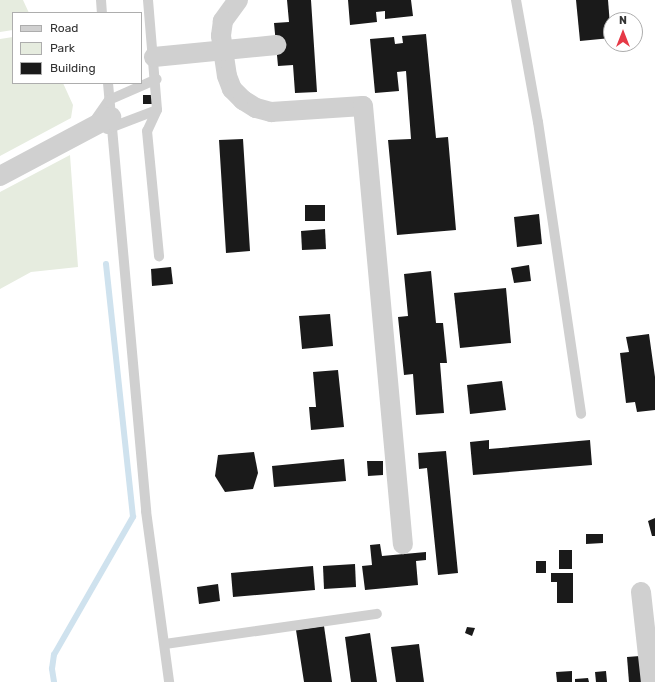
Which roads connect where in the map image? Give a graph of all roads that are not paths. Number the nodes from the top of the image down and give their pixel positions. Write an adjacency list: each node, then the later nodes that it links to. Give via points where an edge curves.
1 (101, 0): 5 (lane)
2 (148, 0): 8 (lane)
3 (238, 0): 7 (street, via 223,22)
4 (516, 0): 15 (lane, via 538,122)
5 (102, 12)
6 (276, 45): 7 (street)
7 (221, 51): 8 (street); 16 (street, via 232,89 256,108 288,113 363,106)
8 (154, 57): 9 (lane)
9 (157, 79): 11 (lane); 12 (lane)
10 (108, 84): 12 (lane)
11 (157, 110): 12 (lane); 14 (lane, via 147,131)
12 (111, 115): 13 (street); 19 (lane, via 146,511)
13 (0, 176)
14 (159, 256)
15 (581, 414)
16 (403, 544)
17 (641, 592): 21 (street)
18 (377, 614): 19 (lane)
19 (164, 644): 20 (lane)
20 (170, 682)
21 (651, 682)

